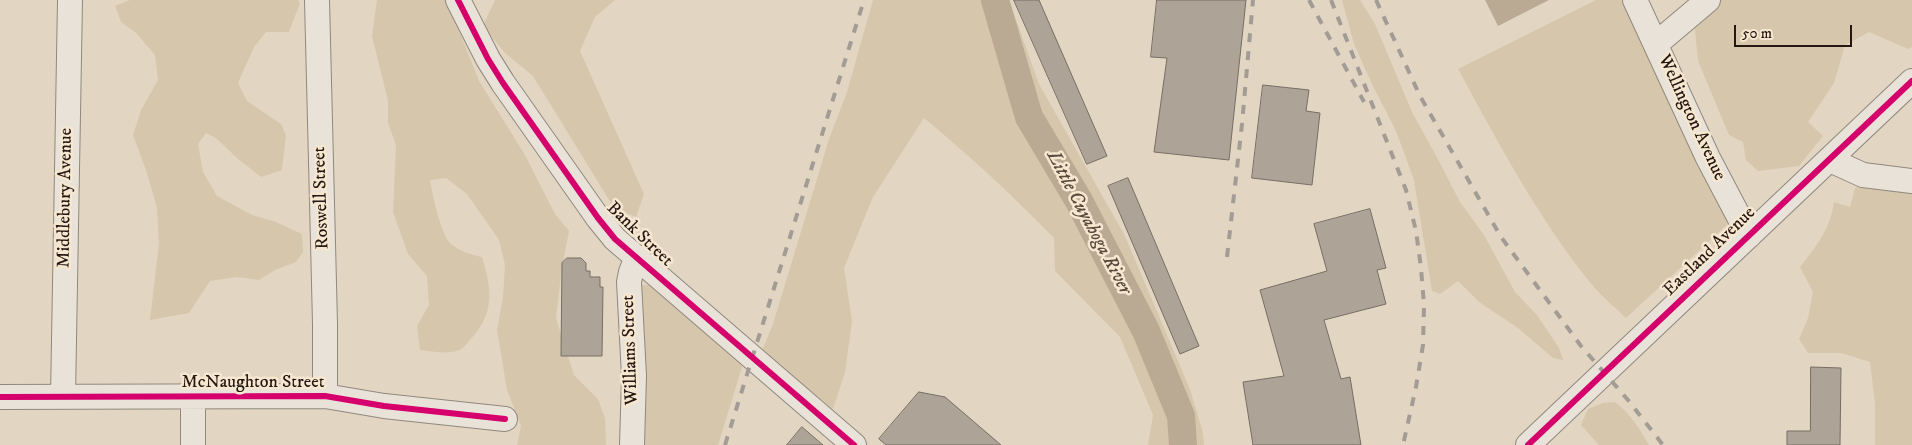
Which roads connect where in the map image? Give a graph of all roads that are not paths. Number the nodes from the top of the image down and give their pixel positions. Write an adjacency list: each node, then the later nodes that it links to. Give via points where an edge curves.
1 (70, 0): 14 (street, Middlebury Avenue)
2 (317, 0): 12 (street, Roswell Street)
3 (458, 0): 11 (street, Bank Street, via 488,59 521,109 598,218)
4 (1634, 0): 6 (street, Wellington Avenue)
5 (1708, 0): 6 (street)
6 (1656, 44): 10 (street, Wellington Avenue, via 1708,158)
7 (1912, 82): 8 (street, Eastland Avenue)
8 (1830, 160): 9 (street, via 1863,175); 10 (street, Eastland Avenue)
9 (1912, 181)
10 (1749, 236): 20 (street, Eastland Avenue)
11 (637, 257): 18 (street, Williams Street, via 630,282 634,376); 19 (street, Bank Street)
12 (325, 396): 15 (street, McNaughton Street); 16 (street, McNaughton Street)
13 (0, 397): 14 (street, McNaughton Street)
14 (63, 397): 15 (street, McNaughton Street)
15 (194, 398): 17 (street)
16 (505, 419)
17 (193, 445)
18 (632, 445)
19 (854, 445)
20 (1528, 445)

